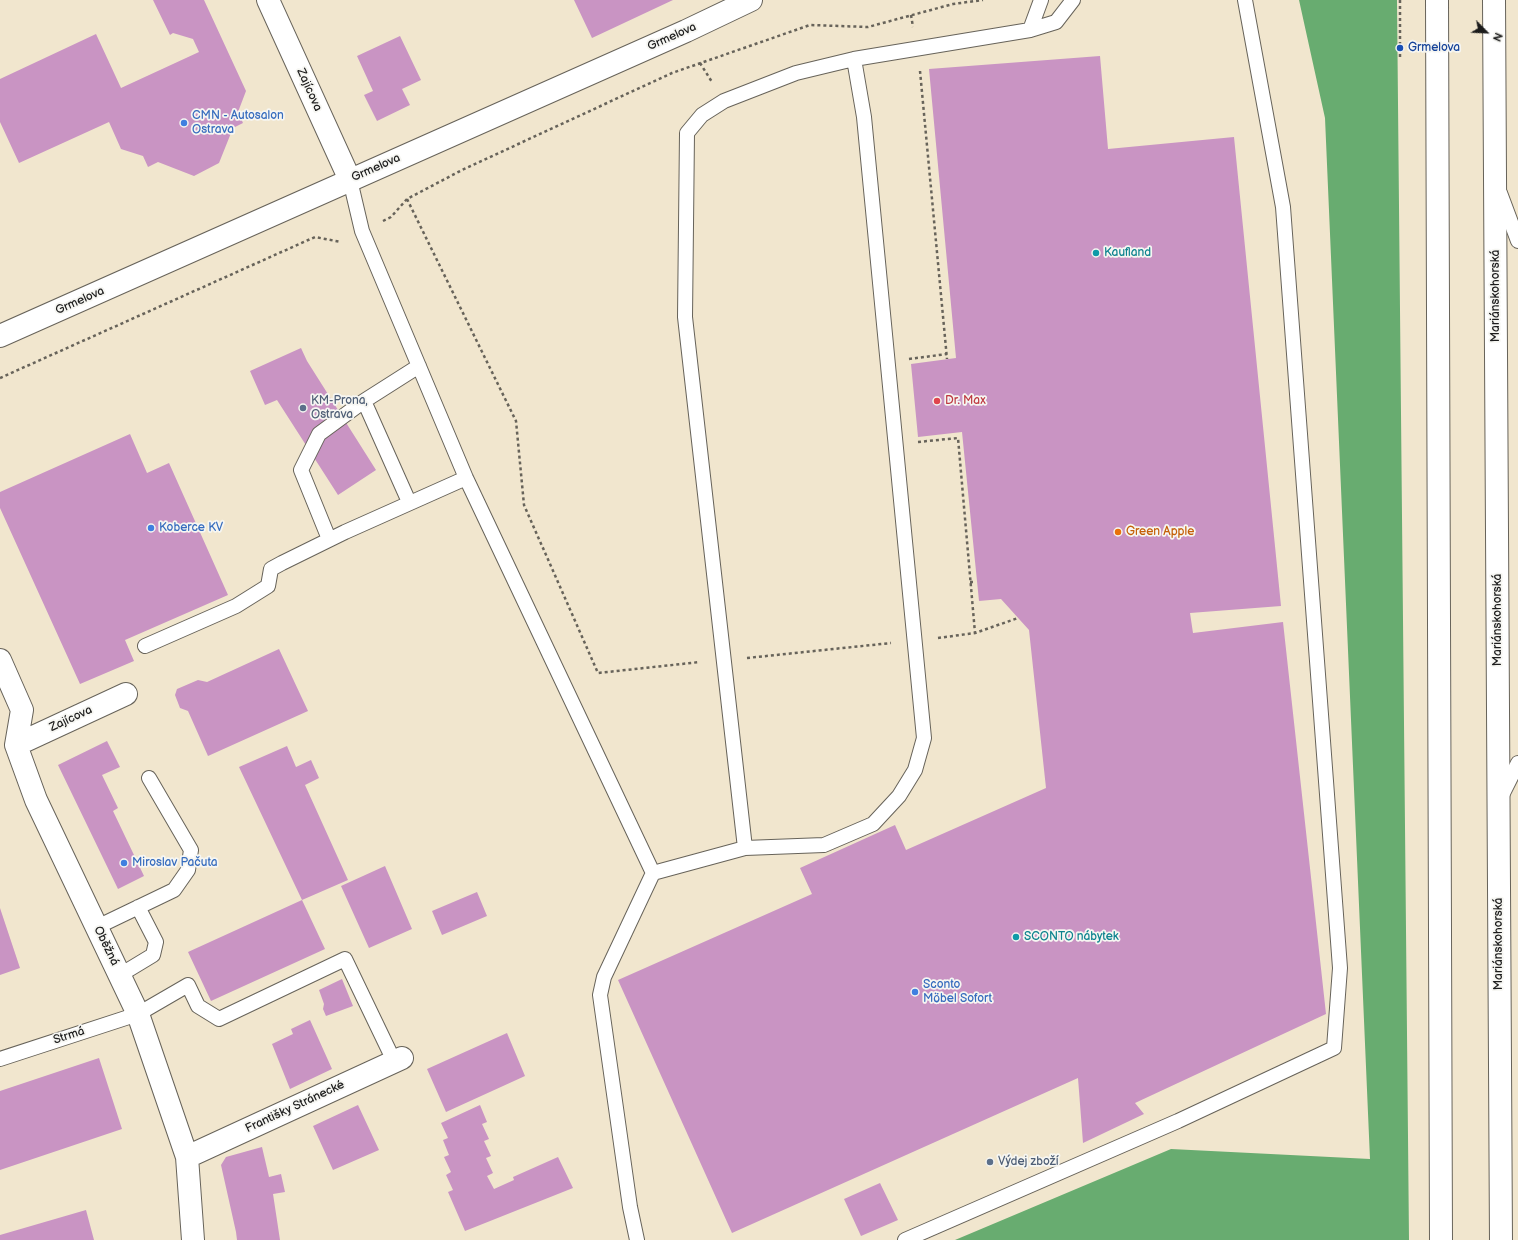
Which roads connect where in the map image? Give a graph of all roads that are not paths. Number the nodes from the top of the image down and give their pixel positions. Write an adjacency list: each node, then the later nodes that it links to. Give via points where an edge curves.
1 (268, 0): 10 (main road, Zajícova)
2 (751, 0): 10 (main road, Grmelova)
3 (1042, 0): 8 (lane)
4 (1073, 0): 8 (lane, via 1056,22)
5 (1436, 0): 38 (main road)
6 (1494, 0): 11 (main road, Mariánskohorská)
7 (1242, 2): 37 (lane, via 1283,207 1340,968 1334,1048 1178,1121)
8 (1030, 30): 9 (lane)
9 (854, 59): 26 (lane, via 796,73 724,101 702,115 687,133 684,317); 26 (lane, via 864,117 924,738 916,770 899,796 873,824 824,845)
10 (350, 180): 13 (main road, Grmelova); 14 (lane, via 362,231)
11 (1495, 180): 12 (lane); 25 (main road, Mariánskohorská)
12 (1518, 241)
13 (0, 336)
14 (419, 366): 15 (lane); 16 (lane)
15 (364, 401): 17 (lane); 18 (lane, via 319,434 301,470)
16 (466, 478): 17 (lane); 27 (lane)
17 (409, 502): 18 (lane)
18 (329, 539): 19 (lane, via 271,569 268,586 236,606)
19 (145, 646)
20 (0, 660): 22 (main road, Oběžná, via 22,710)
21 (126, 694): 22 (main road, Zajícova)
22 (16, 744): 29 (main road, Oběžná, via 36,800)
23 (1518, 763): 25 (lane)
24 (149, 778): 28 (lane, via 191,850 188,870 174,890)
25 (1499, 801): 39 (main road, Mariánskohorská)
26 (745, 848): 27 (lane)
27 (653, 873): 36 (lane, via 604,976 600,995)
28 (138, 907): 29 (lane); 30 (lane, via 156,942 153,955)
29 (97, 927): 30 (main road, Oběžná)
30 (120, 975): 31 (main road, Oběžná)
31 (138, 1014): 32 (lane, Strmá); 33 (lane, Strmá, via 188,985 198,1006 219,1019 345,959); 34 (main road, Oběžná)
32 (0, 1059)
33 (398, 1059): 34 (main road, Františky Stránecké)
34 (187, 1157): 35 (main road, Oběžná)
35 (193, 1240)
36 (637, 1240)
37 (905, 1240)
38 (1441, 1240)
39 (1501, 1240)

